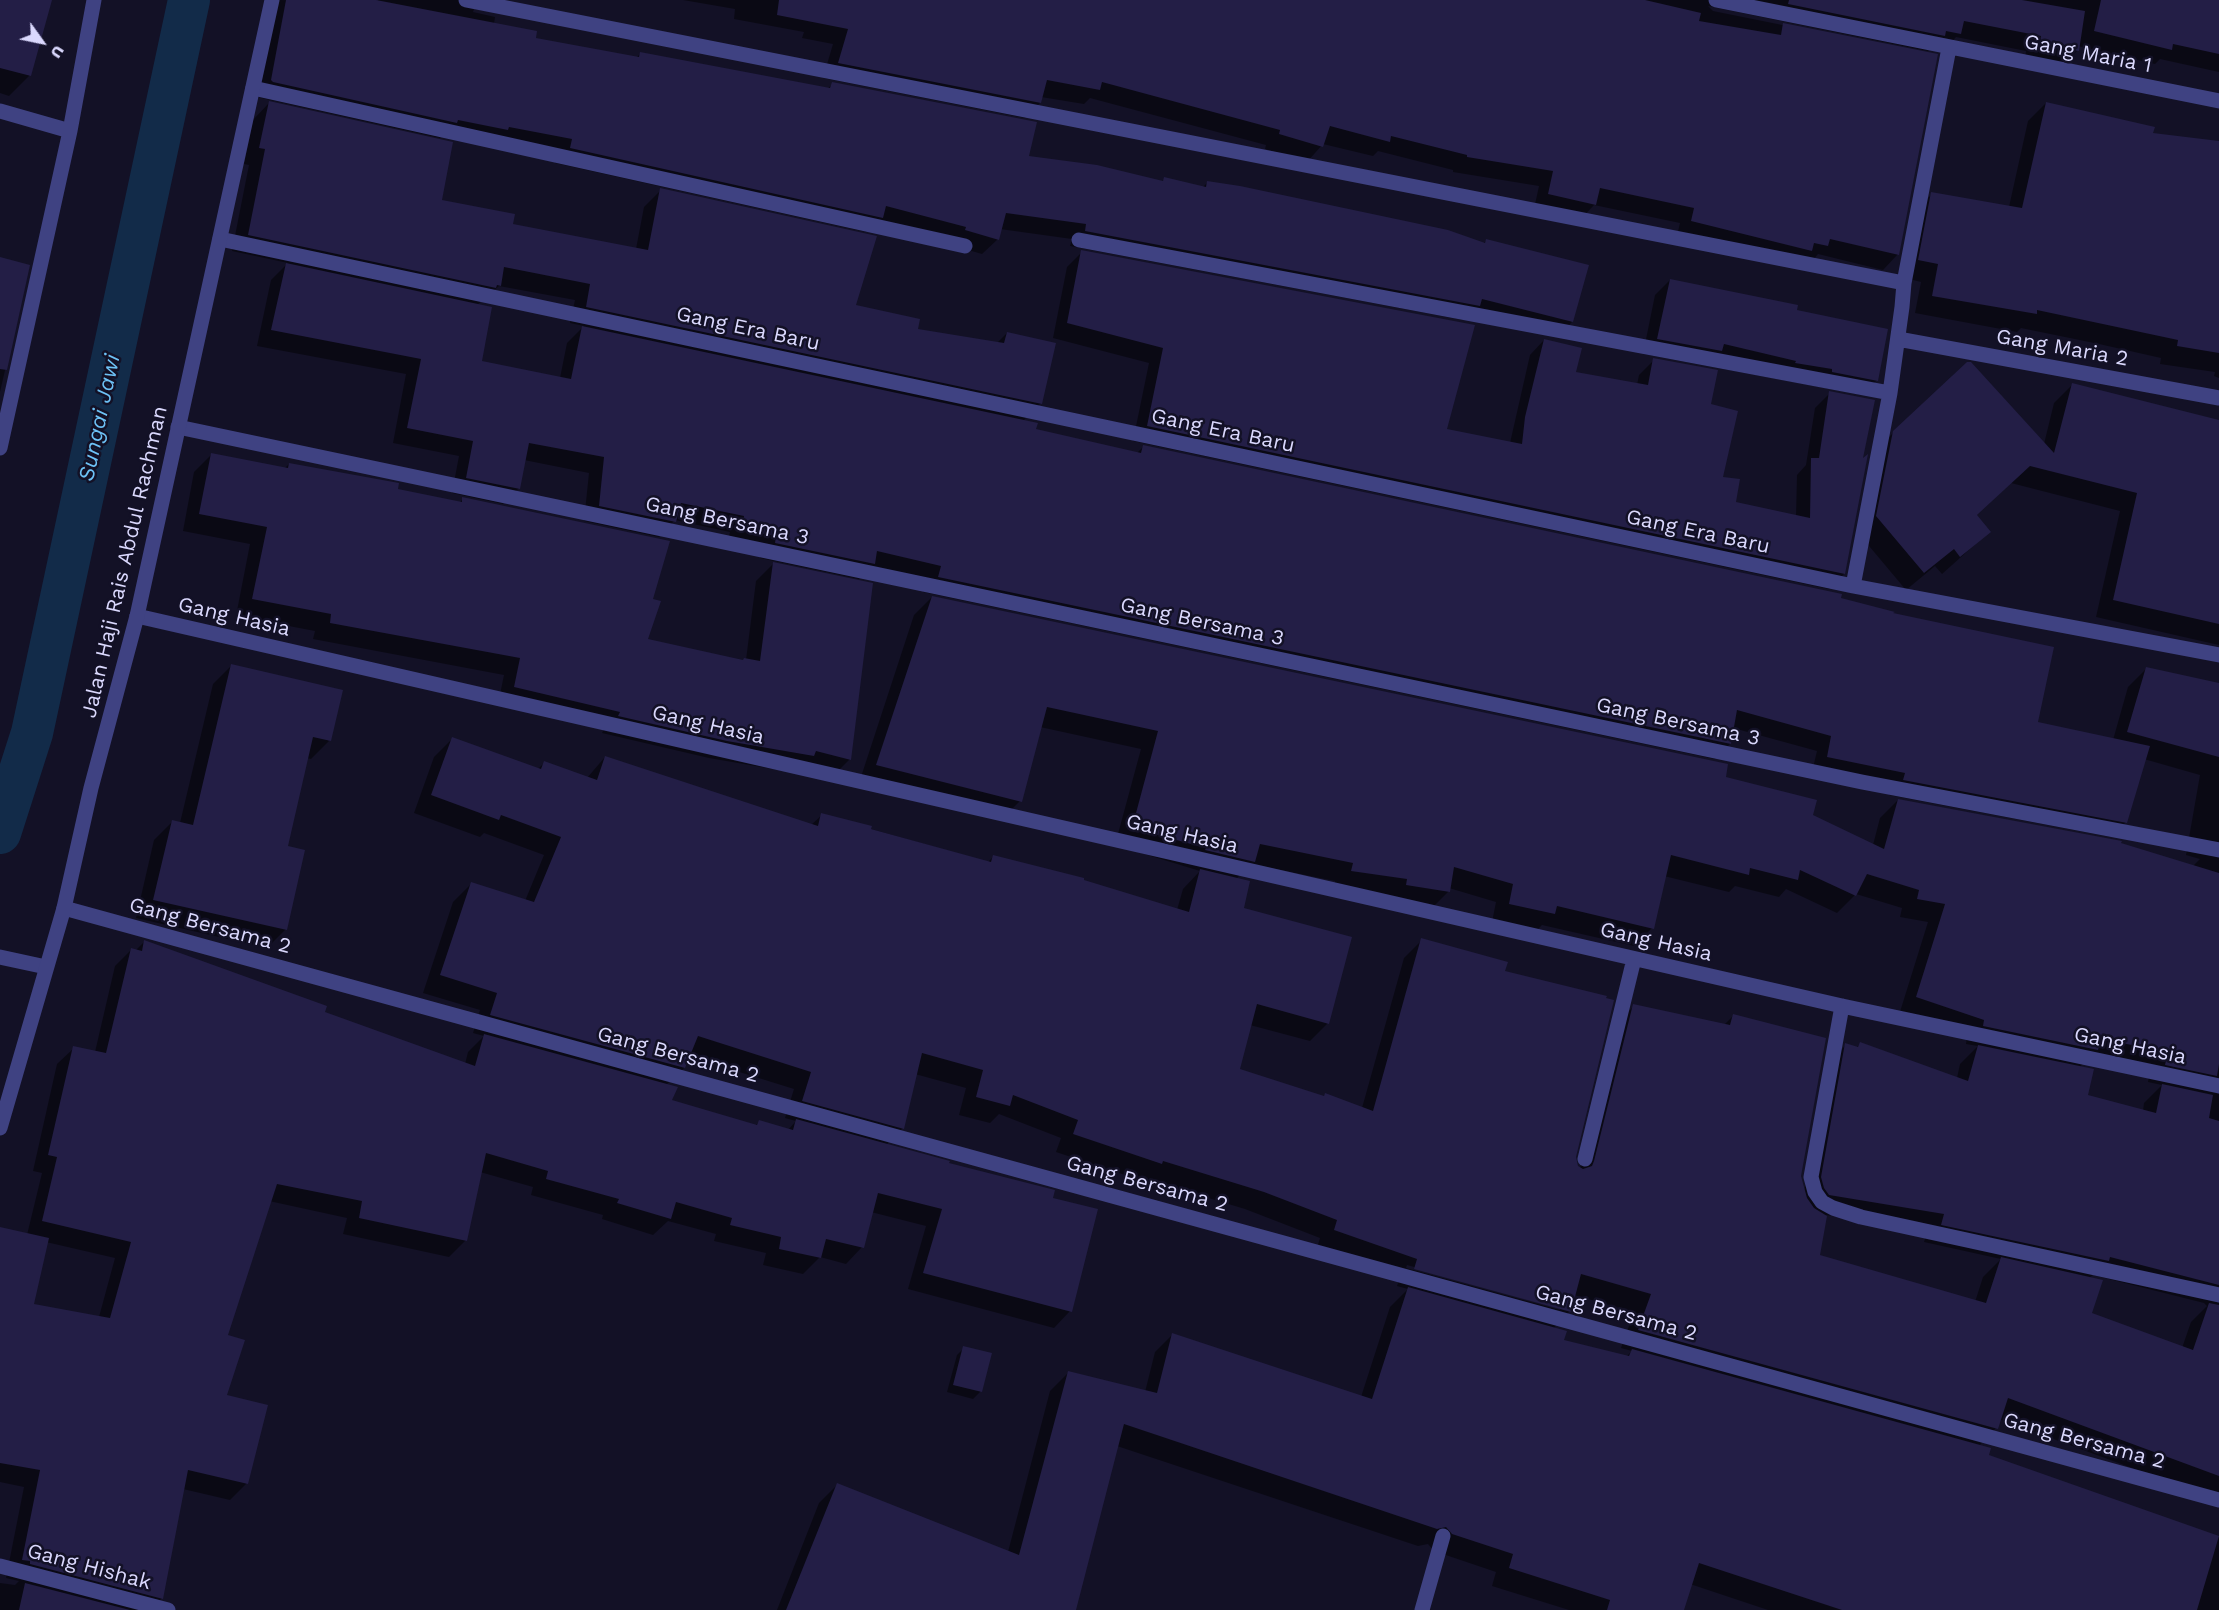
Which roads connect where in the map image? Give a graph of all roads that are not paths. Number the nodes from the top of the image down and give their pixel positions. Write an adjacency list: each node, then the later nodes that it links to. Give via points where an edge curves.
1 (94, 0): 9 (street)
2 (272, 0): 6 (street, Jalan Haji Rais Abdul Rachman)
3 (466, 0): 13 (street)
4 (1716, 0): 5 (street, Gang Maria 1)
5 (1949, 48): 7 (street, Gang Maria 1); 13 (street)
6 (253, 88): 10 (street, Jalan Haji Rais Abdul Rachman); 12 (street)
7 (2219, 101)
8 (0, 111): 9 (street)
9 (70, 130): 18 (street)
10 (220, 239): 17 (street, Jalan Haji Rais Abdul Rachman); 19 (street, Gang Era Baru)
11 (1079, 240): 15 (street)
12 (964, 246)
13 (1904, 283): 14 (street)
14 (1898, 339): 15 (street); 16 (street, Gang Maria 2)
15 (1890, 393): 19 (street)
16 (2219, 398)
17 (178, 427): 20 (street, Jalan Haji Rais Abdul Rachman); 22 (street, Gang Bersama 3, via 1850,780)
18 (0, 448)
19 (1853, 586): 21 (street, Gang Era Baru)
20 (137, 616): 23 (street, Jalan Haji Rais Abdul Rachman); 25 (street, Gang Hasia)
21 (2219, 655)
22 (2219, 850)
23 (64, 908): 26 (street, Jalan Haji Rais Abdul Rachman); 32 (street, Gang Bersama 2)
24 (7, 959): 26 (street)
25 (1634, 959): 27 (street, Gang Hasia); 30 (street)
26 (46, 967): 29 (street, Jalan Haji Rais Abdul Rachman)
27 (1842, 1006): 28 (street, Gang Hasia); 31 (street, via 1811,1177 1822,1202 1861,1217)
28 (2219, 1086)
29 (0, 1128)
30 (1585, 1159)
31 (2219, 1295)
32 (2219, 1500)
33 (1443, 1536): 36 (street)
34 (0, 1566): 35 (street, Gang Hishak)
35 (168, 1610)
36 (1422, 1610)

